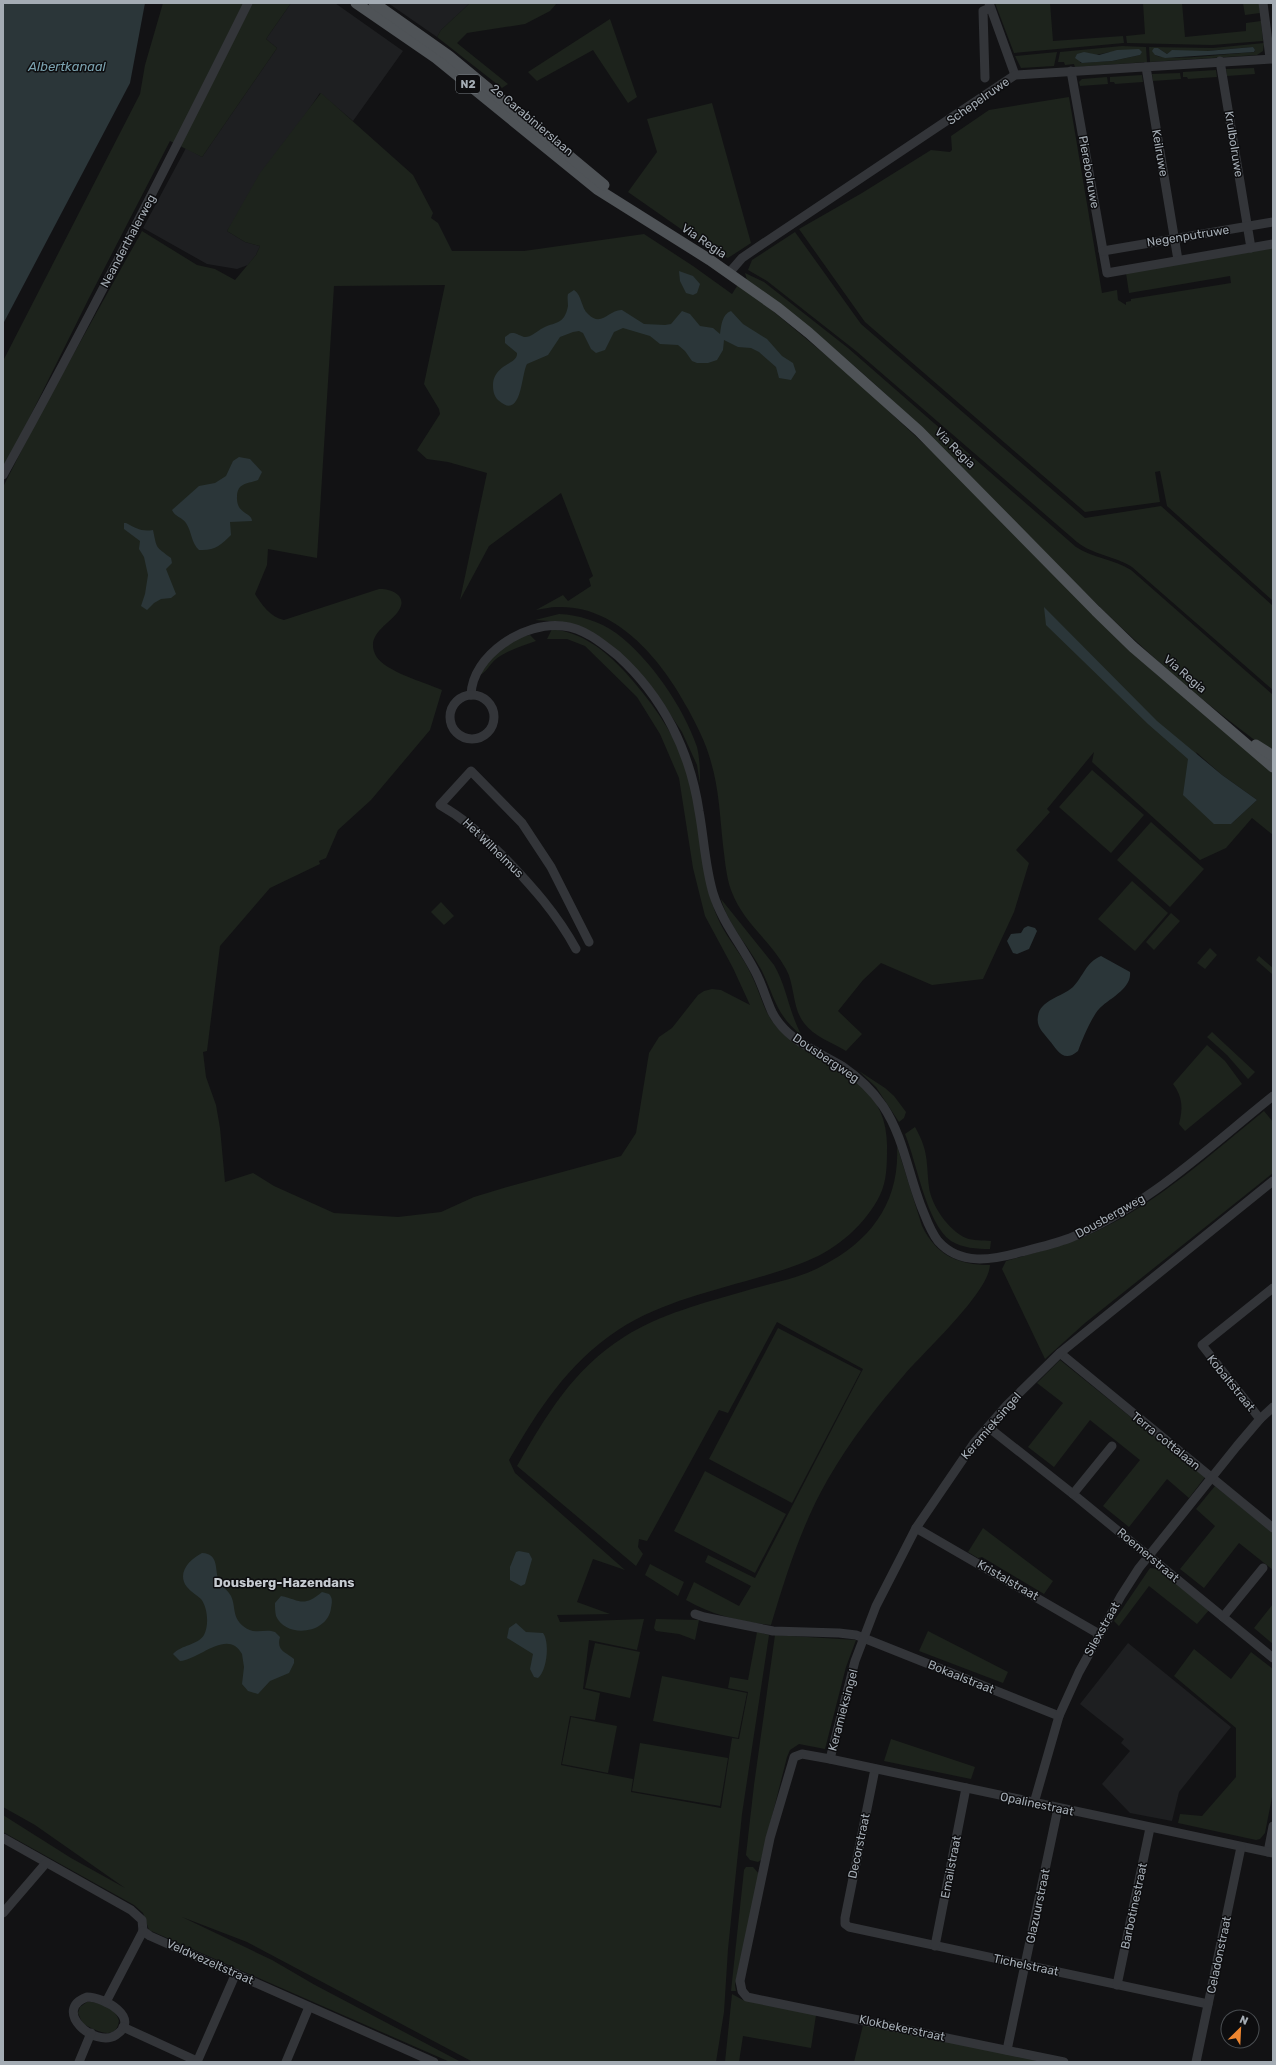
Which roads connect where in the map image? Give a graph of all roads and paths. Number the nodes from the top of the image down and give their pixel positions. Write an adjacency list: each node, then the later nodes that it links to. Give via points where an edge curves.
1 (248, 3): 22 (street, Neanderthalerweg, via 170,161)
2 (356, 3): 12 (main road, 2e Carabinierslaan / N2, via 436,58)
3 (374, 3): 12 (main road, 2e Carabinierslaan / N2, via 458,64)
4 (1263, 3): 6 (street)
5 (990, 5): 10 (street); 11 (street, via 983,11)
6 (1271, 59): 7 (street, Schepelruwe)
7 (1220, 61): 8 (street, Schepelruwe); 14 (street, Krulbolruwe)
8 (1146, 67): 9 (street, Schepelruwe); 15 (street, Keilruwe)
9 (1072, 71): 10 (street, Schepelruwe); 18 (street, Pierebolruwe)
10 (1015, 75): 20 (street, Schepelruwe, via 742,258)
11 (985, 78)
12 (580, 170): 20 (main road, Via Regia, via 645,218)
13 (1273, 222): 14 (street, Negenputruwe)
14 (1247, 226): 15 (street, Negenputruwe); 17 (street, Krulbolruwe)
15 (1175, 238): 18 (street, Negenputruwe); 19 (street, Keilruwe)
16 (1273, 244): 17 (street, Negenputruwe)
17 (1251, 248): 19 (street, Negenputruwe)
18 (1103, 251): 21 (street, Pierebolruwe)
19 (1178, 260): 21 (street, Negenputruwe)
20 (729, 273): 24 (main road, Via Regia, via 809,333 883,398 966,478 1096,611 1162,672)
21 (1107, 273)
22 (3, 476)
23 (471, 695): 23 (street, via 456,702 452,708 450,721 455,732 474,739 481,737 490,729 494,719 493,712 485,700); 29 (street, Dousbergweg, via 471,686 480,664 500,647 533,628 550,625 570,627 597,640 628,666 645,685 674,730 688,762 712,890 718,906 754,969 775,1017 798,1041 850,1072 879,1100 900,1137 913,1186 931,1230 940,1243 959,1255 979,1260 997,1258 1056,1243 1093,1227 1158,1188)
24 (1224, 724): 25 (main road, Via Regia); 26 (main road, Via Regia)
25 (1273, 756)
26 (1273, 767)
27 (589, 942): 28 (street, Het Wilhelmus, via 551,867 522,823 471,771 440,805 472,824 528,881)
28 (576, 949)
29 (1273, 1096)
30 (1273, 1181): 32 (street, Keramieksingel)
31 (1273, 1288): 34 (street, Kobaltstraat, via 1203,1343 1203,1348)
32 (1060, 1353): 35 (street, Keramieksingel); 37 (street, Terra cottalaan)
33 (1273, 1407): 34 (street, Silexstraat)
34 (1260, 1419): 37 (street, Silexstraat)
35 (988, 1426): 38 (street, Roemerstraat); 39 (street, Keramieksingel, via 951,1473)
36 (1112, 1446): 38 (street)
37 (1212, 1478): 40 (street, Terra cottalaan); 41 (street, Silexstraat)
38 (1073, 1494): 41 (street, Roemerstraat)
39 (916, 1528): 45 (street, Kristalstraat); 46 (street, Keramieksingel)
40 (1273, 1528)
41 (1150, 1556): 44 (street, Roemerstraat); 45 (street, Silexstraat, via 1130,1582)
42 (1263, 1568): 44 (street)
43 (695, 1614): 46 (street, Bokaalstraat, via 773,1631 839,1633)
44 (1223, 1617): 47 (street, Roemerstraat)
45 (1099, 1634): 48 (street, Silexstraat, via 1078,1672)
46 (860, 1637): 48 (street, Bokaalstraat); 49 (street, Keramieksingel)
47 (1273, 1658)
48 (1059, 1716): 52 (street, Silexstraat)
49 (830, 1759): 50 (street, Opalinestraat); 67 (street, Opalinestraat, via 802,1754 794,1757 770,1838 740,1981)
50 (875, 1769): 51 (street, Opalinestraat); 61 (street, Decorstraat)
51 (966, 1788): 52 (street, Opalinestraat); 63 (street, Emailstraat)
52 (1034, 1803): 53 (street, Opalinestraat)
53 (1058, 1808): 55 (street, Opalinestraat); 64 (street, Glazuurstraat)
54 (1273, 1826): 58 (street)
55 (1150, 1828): 57 (street, Opalinestraat); 66 (street, Barbotinestraat)
56 (3, 1838): 59 (street)
57 (1241, 1847): 58 (street, Opalinestraat); 69 (street, Celadonstraat)
58 (1270, 1853)
59 (46, 1863): 60 (street); 62 (street, via 131,1910 142,1920)
60 (3, 1913)
61 (845, 1924): 63 (street, Tichelstraat)
62 (143, 1931): 65 (street, Veldwezeltstraat); 68 (street)
63 (935, 1946): 64 (street, Tichelstraat)
64 (1025, 1965): 66 (street, Tichelstraat); 73 (street, Glazuurstraat)
65 (236, 1973): 70 (street, Veldwezeltstraat); 75 (street)
66 (1118, 1985): 69 (street, Tichelstraat)
67 (742, 1992): 73 (street, Klokbekerstraat, via 747,1997)
68 (106, 2002): 71 (street, via 121,2012 124,2018); 72 (street, via 87,1997 75,2006 76,2022 83,2030)
69 (1208, 2004): 79 (street, Celadonstraat)
70 (310, 2007): 76 (street); 77 (street, Veldwezeltstraat)
71 (123, 2027): 72 (street, via 114,2037 107,2038); 75 (street)
72 (91, 2033): 74 (street)
73 (1007, 2050): 78 (street, Klokbekerstraat)
74 (79, 2062)
75 (197, 2062)
76 (286, 2062)
77 (434, 2062)
78 (1064, 2062)
79 (1196, 2062)

